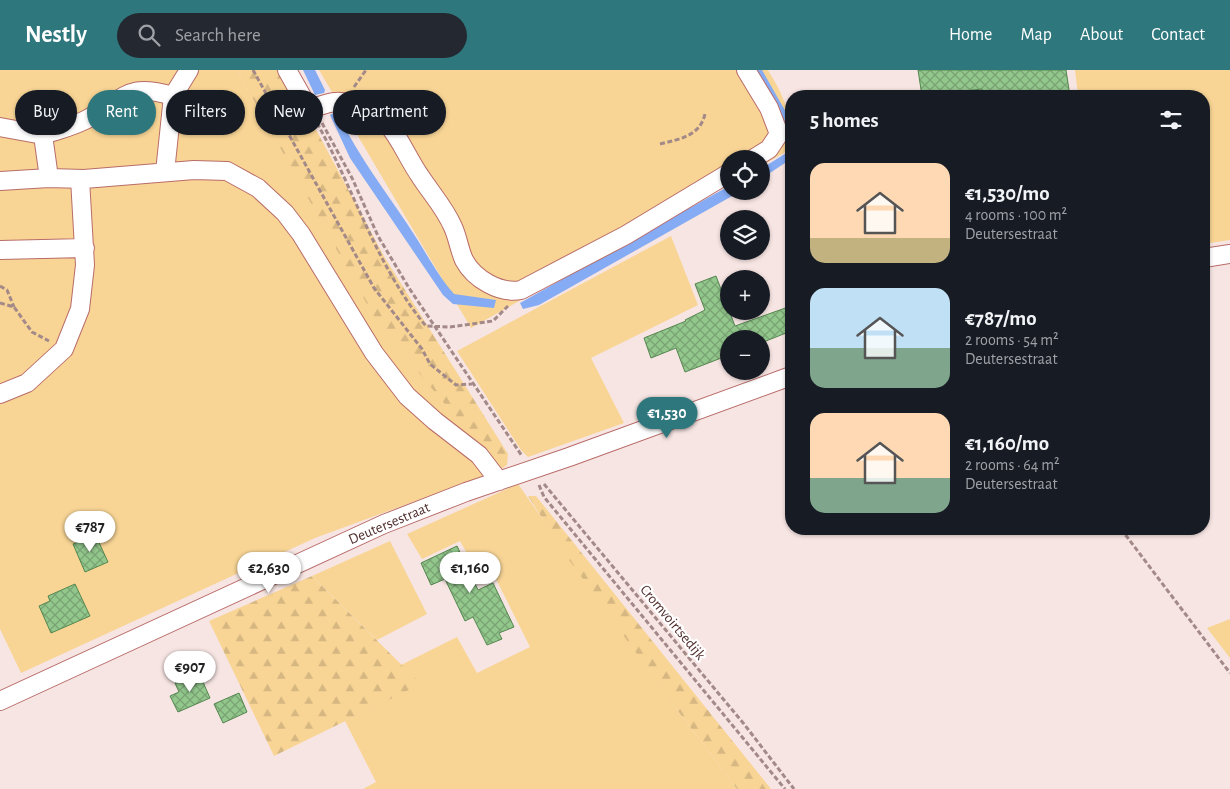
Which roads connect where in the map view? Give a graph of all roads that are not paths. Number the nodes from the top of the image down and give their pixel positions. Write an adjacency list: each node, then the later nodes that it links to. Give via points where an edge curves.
1 (189, 70): 4 (street)
2 (287, 70): 14 (street, via 311,108 335,101 350,103 374,110 385,119 443,208 469,268 492,285 505,290 521,290 626,235)
3 (746, 70): 11 (street, via 769,108 779,134)
4 (177, 90)
5 (166, 94): 6 (street, via 138,90)
6 (77, 122)
7 (0, 126): 8 (street)
8 (15, 129)
9 (43, 135): 13 (street)
10 (169, 135): 12 (street)
11 (767, 150)
12 (165, 172): 15 (street); 23 (street, via 227,171 258,188 285,213 301,234 374,353 406,396 480,455)
13 (49, 178): 15 (street); 16 (street)
14 (720, 178)
15 (80, 179): 17 (street)
16 (0, 180)
17 (85, 248): 18 (street); 22 (street, via 80,309 64,349 27,382)
18 (0, 250)
19 (1230, 254): 20 (street)
20 (1210, 257)
21 (785, 378): 23 (street, Deutersestraat)
22 (0, 394)
23 (499, 481): 24 (street, Deutersestraat, via 384,524)
24 (0, 701)

